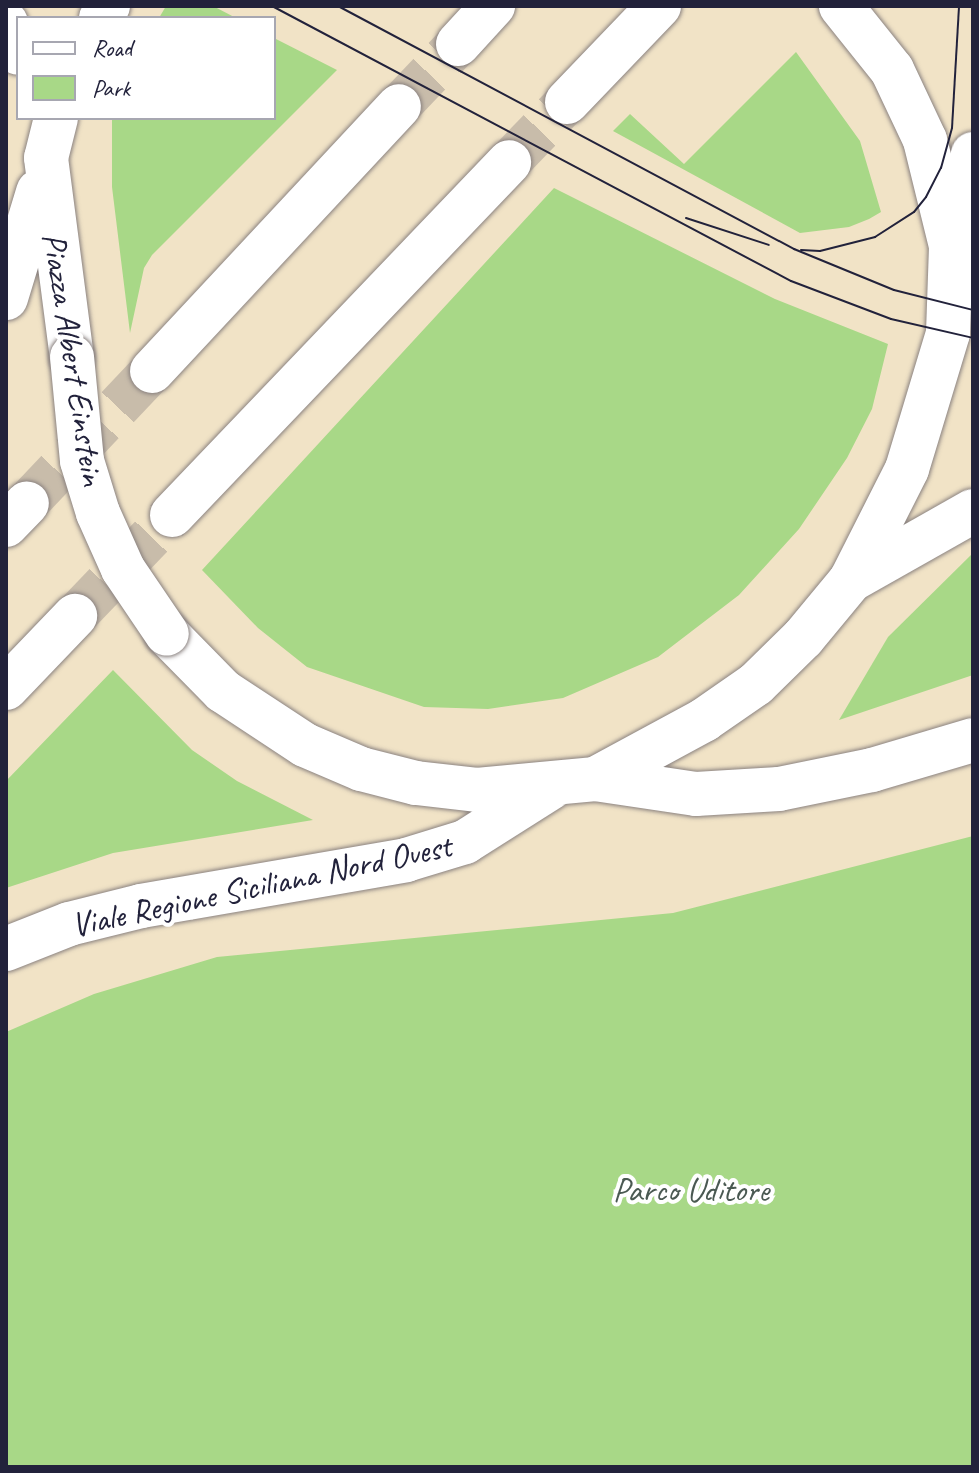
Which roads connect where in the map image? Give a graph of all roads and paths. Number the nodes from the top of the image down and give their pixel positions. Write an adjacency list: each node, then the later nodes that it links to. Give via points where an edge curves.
1 (493, 6): 5 (street)
2 (659, 6): 7 (street)
3 (841, 6): 10 (street, Piazza Albert Einstein, via 892,70)
4 (6, 23): 6 (street)
5 (458, 44)
6 (16, 48)
7 (567, 102)
8 (399, 106): 15 (street)
9 (49, 132): 14 (street, via 23,256); 23 (street, Piazza Albert Einstein, bridge, via 82,461 123,569 167,634 223,691 266,723 361,769 477,790)
10 (928, 151): 11 (street); 13 (street, Piazza Albert Einstein)
11 (972, 160): 13 (street)
12 (509, 162): 17 (street)
13 (951, 246): 18 (street, Piazza Albert Einstein, via 951,305 941,365 907,469)
14 (6, 298)
15 (152, 371)
16 (973, 511): 18 (street, Piazza Albert Einstein)
17 (172, 515)
18 (851, 580): 22 (street, Piazza Albert Einstein, via 756,684 704,720)
19 (75, 616): 20 (street)
20 (6, 688)
21 (973, 740): 22 (street, Piazza Albert Einstein, via 872,770 779,789 696,794)
22 (595, 779): 23 (street, Piazza Albert Einstein)
23 (552, 787): 24 (street, Viale Regione Siciliana Nord Ovest, via 465,842 406,860 141,906 69,924)
24 (6, 949)

